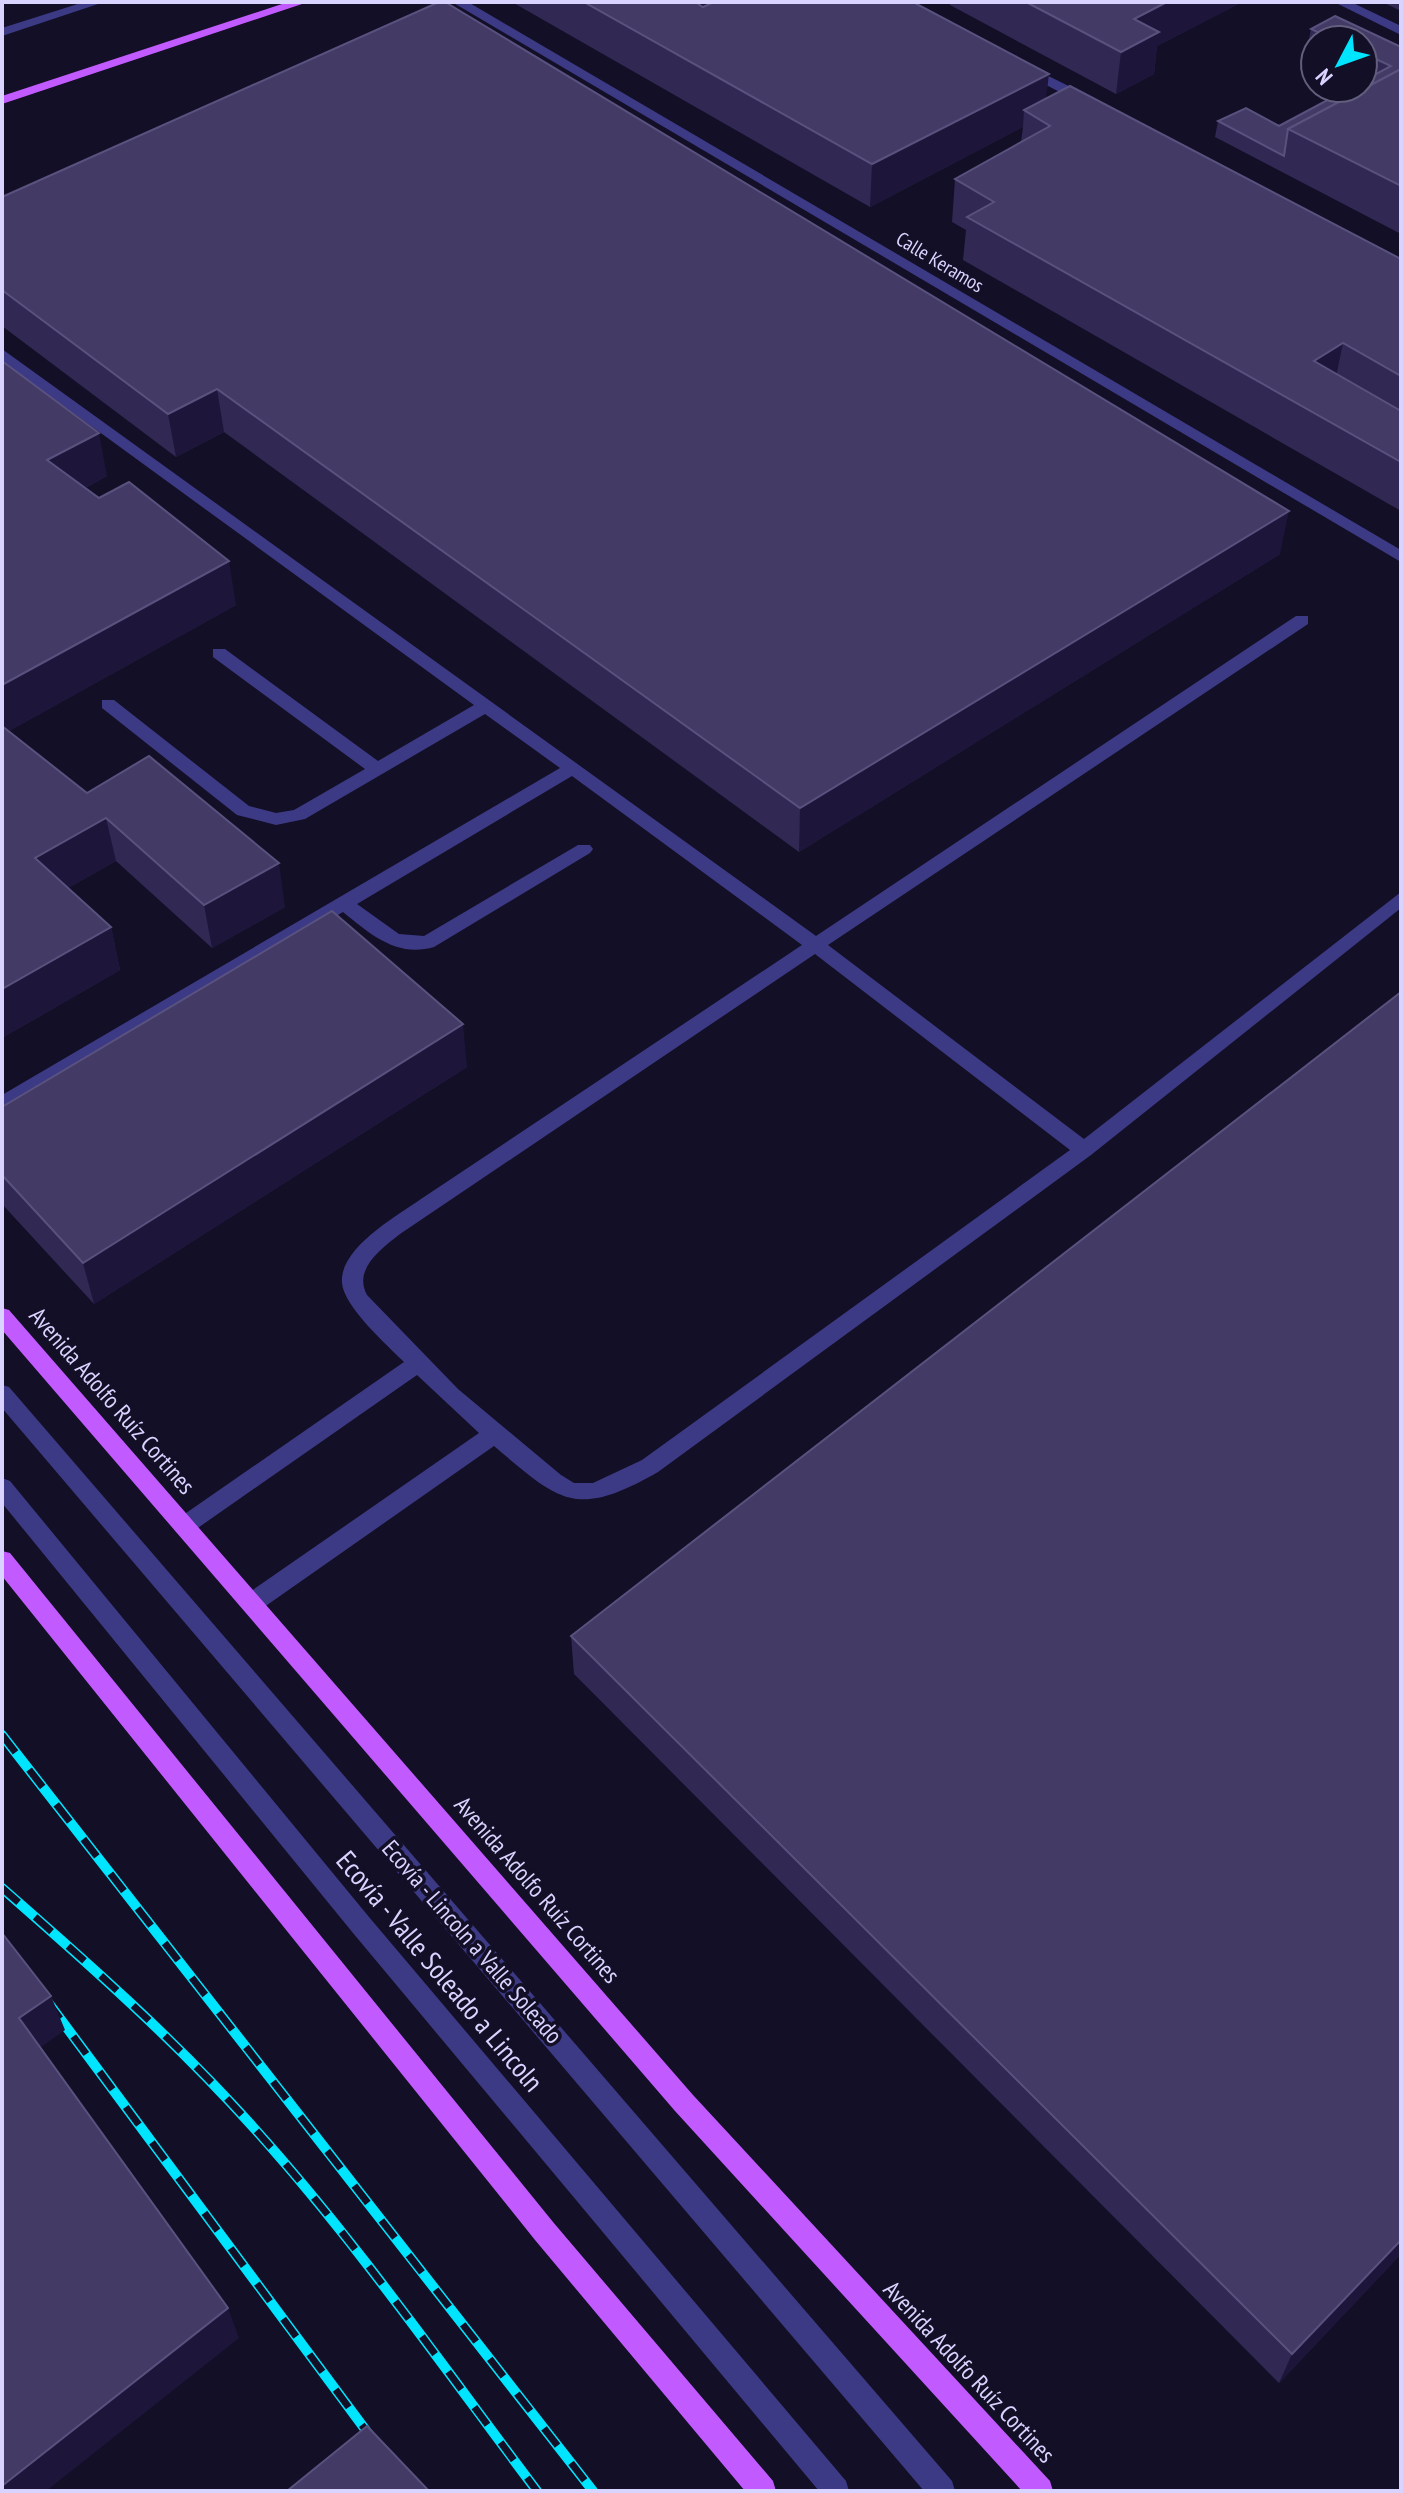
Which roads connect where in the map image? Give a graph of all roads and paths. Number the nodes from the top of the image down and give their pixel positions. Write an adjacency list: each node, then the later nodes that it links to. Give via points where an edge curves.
1 (97, 2): 6 (street)
2 (301, 2): 8 (main road)
3 (459, 2): 11 (street, Calle Keramos)
4 (1341, 2): 5 (street)
5 (1401, 31)
6 (2, 32)
7 (1011, 61): 9 (street)
8 (2, 100)
9 (1095, 105)
10 (2, 354): 15 (street)
11 (1401, 557)
12 (1302, 620): 21 (street)
13 (219, 653): 16 (street)
14 (108, 704): 16 (street, via 243,811 257,816 299,815)
15 (484, 707): 16 (street); 17 (street)
16 (377, 769)
17 (571, 769): 20 (street); 21 (street)
18 (584, 849): 20 (street, via 428,942 410,946 391,940)
19 (1401, 898): 23 (street)
20 (344, 903): 22 (street)
21 (814, 944): 23 (street); 25 (street, via 428,1204 357,1263 352,1289 359,1305)
22 (2, 1104)
23 (1084, 1150): 27 (street, via 650,1466 612,1488 588,1493 552,1484)
24 (2, 1316): 29 (main road, Avenida Adolfo Ruíz Cortines)
25 (419, 1362): 27 (street); 29 (street)
26 (2, 1393): 34 (street, Ecovía - Lincoln a Valle Soleado)
27 (494, 1434): 31 (street)
28 (2, 1487): 33 (street, Ecovía - Valle Soleado a Lincoln)
29 (184, 1526): 31 (main road, Avenida Adolfo Ruíz Cortines)
30 (2, 1560): 32 (main road, via 544,2231)
31 (252, 1603): 35 (main road, Avenida Adolfo Ruíz Cortines, via 684,2103)
32 (763, 2491)
33 (836, 2491)
34 (942, 2491)
35 (1040, 2491)

